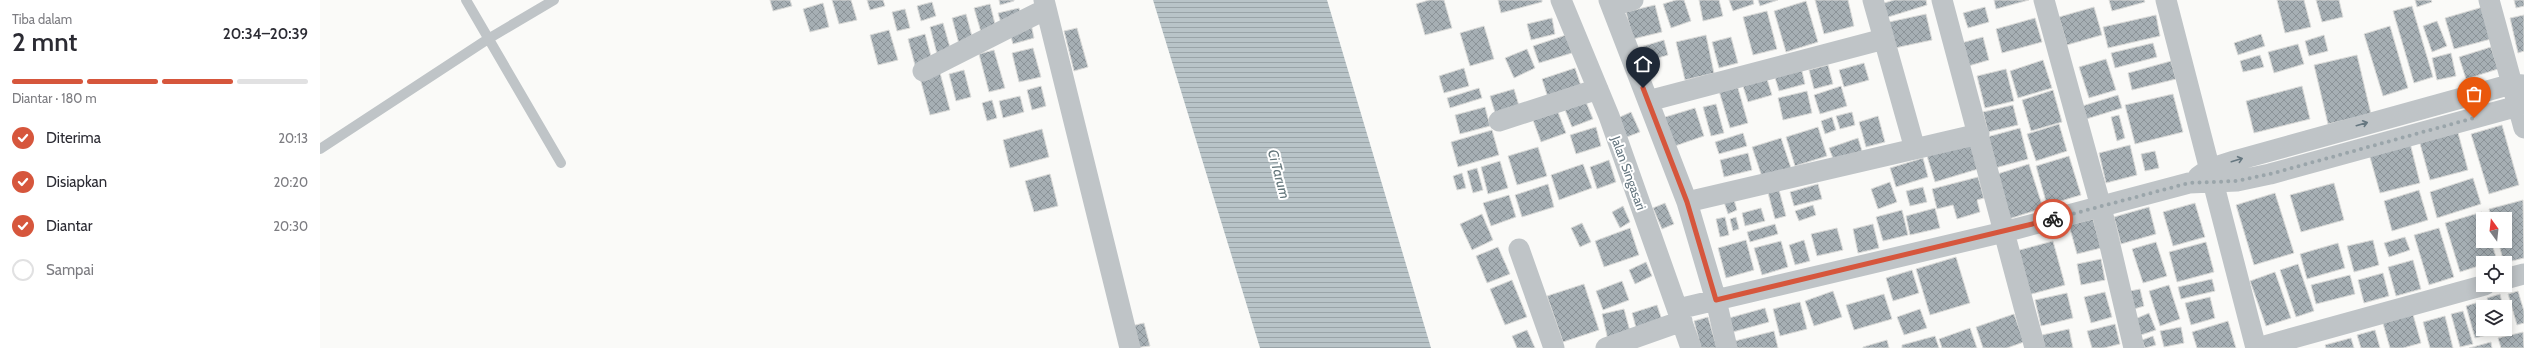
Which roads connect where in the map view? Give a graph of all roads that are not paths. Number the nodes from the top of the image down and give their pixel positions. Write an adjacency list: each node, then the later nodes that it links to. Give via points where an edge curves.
1 (466, 0): 12 (lane)
2 (554, 0): 12 (lane)
3 (1562, 0): 16 (street, Jalan Singasari)
4 (1633, 0): 10 (street)
5 (1873, 0): 13 (street)
6 (1942, 0): 21 (street)
7 (2044, 0): 27 (street)
8 (2166, 0): 25 (street)
9 (2489, 0): 15 (street)
10 (1611, 3): 17 (street)
11 (1045, 5): 14 (street); 35 (street)
12 (488, 39): 22 (lane); 24 (lane)
13 (1884, 39): 17 (street); 23 (street)
14 (923, 71)
15 (2518, 84): 18 (street); 25 (street, one-way to 15, via 2272,150)
16 (1598, 89): 19 (street); 34 (street, Jalan Singasari)
17 (1648, 101): 26 (street)
18 (2521, 104): 20 (street); 25 (street, via 2287,170 2237,181)
19 (1499, 121)
20 (2524, 128)
21 (1979, 134): 23 (street); 28 (street)
22 (320, 149)
23 (1915, 149): 26 (street)
24 (561, 163)
25 (2211, 176): 27 (street); 42 (street)
26 (1687, 202): 33 (street)
27 (2101, 207): 28 (street); 41 (street)
28 (2004, 232): 33 (street); 40 (street)
29 (1519, 249): 36 (street)
30 (2524, 274): 31 (street)
31 (2512, 277)
32 (2476, 287): 42 (street)
33 (1716, 300): 34 (street); 39 (street)
34 (1680, 315): 37 (street); 38 (street, Jalan Singasari)
35 (1130, 348)
36 (1554, 348)
37 (1606, 348)
38 (1691, 348)
39 (1727, 348)
40 (2035, 348)
41 (2134, 348)
42 (2256, 348)

